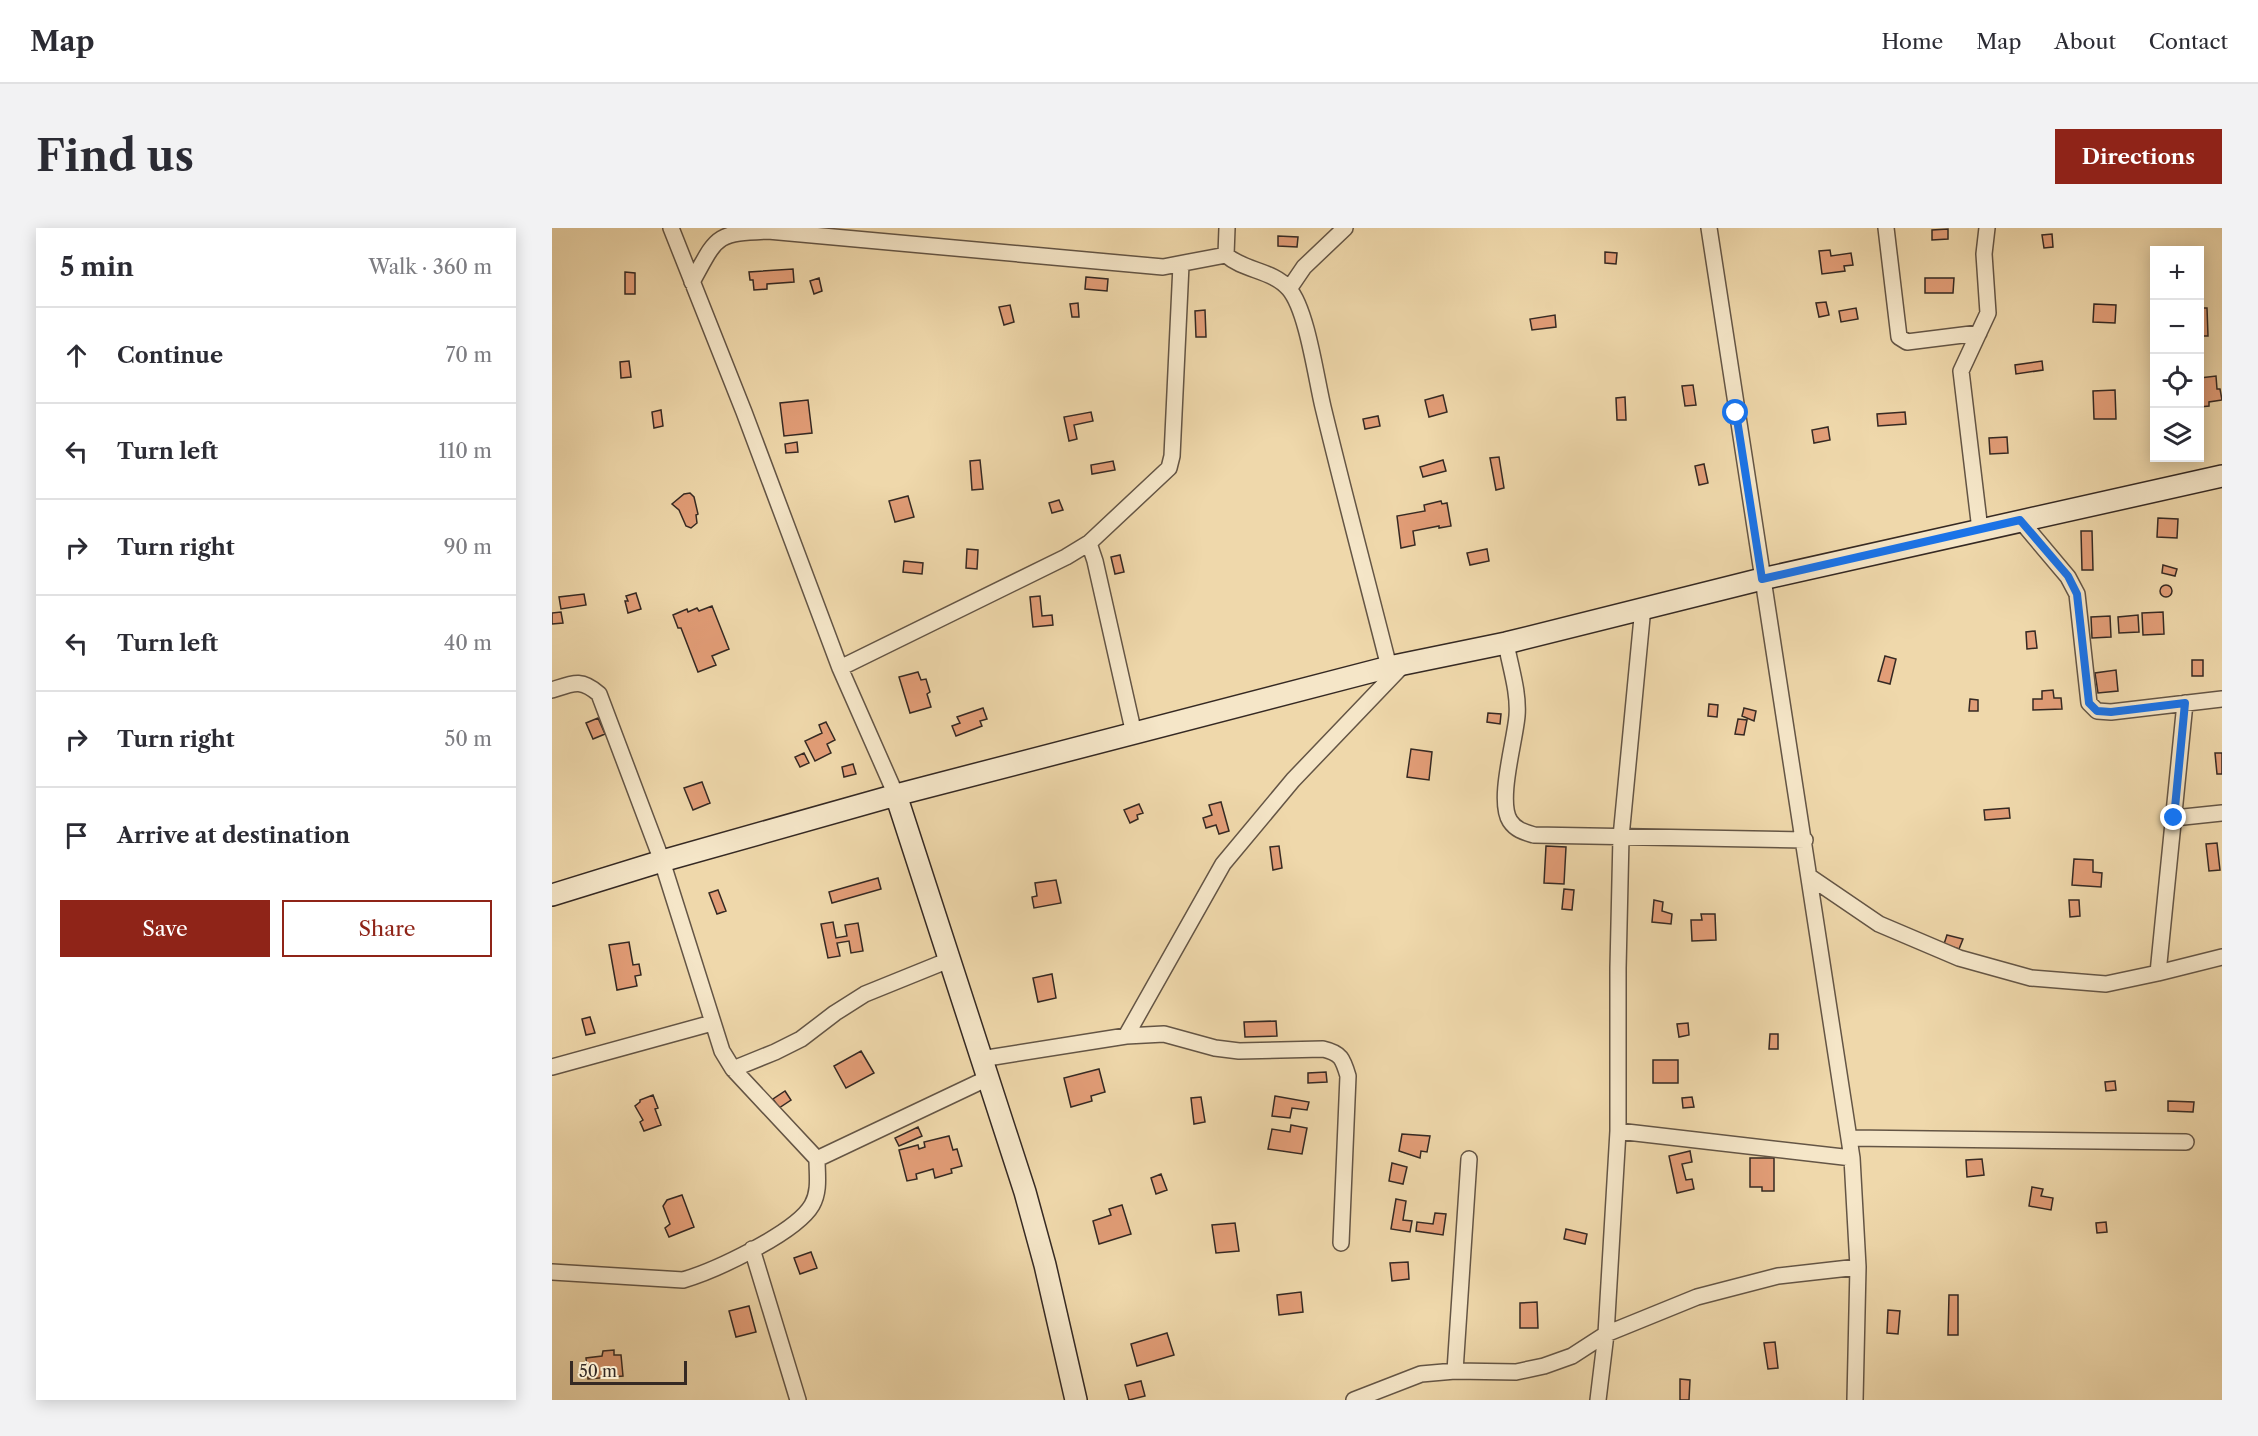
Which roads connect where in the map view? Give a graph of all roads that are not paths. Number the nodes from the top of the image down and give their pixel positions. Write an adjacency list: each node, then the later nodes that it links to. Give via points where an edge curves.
1 (671, 228): 10 (street)
2 (1227, 228): 8 (street)
3 (1345, 228): 11 (street, via 1304,267)
4 (1700, 228): 7 (street)
5 (1886, 228): 12 (street, via 1899,337 1906,342)
6 (1987, 228): 12 (street, via 1984,254 1988,313)
7 (1710, 235): 17 (street)
8 (1226, 255): 9 (street); 11 (street, via 1234,262 1275,277)
9 (1181, 265): 10 (street, via 1163,267 768,231 726,235 714,243); 16 (street, via 1172,456 1168,468)
10 (692, 282): 21 (street)
11 (1289, 289): 20 (street, via 1304,321 1323,409)
12 (1978, 333): 15 (street, via 1961,371)
13 (2222, 476): 14 (street)
14 (2020, 520): 15 (street); 24 (street, via 2068,576 2077,594 2089,703 2097,711 2111,712)
15 (1980, 530): 17 (street)
16 (1089, 543): 21 (street); 25 (street)
17 (1762, 579): 18 (street); 30 (street)
18 (1642, 608): 19 (street); 29 (street)
19 (1506, 643): 20 (street); 29 (street, via 1517,699 1506,789 1509,821 1534,835)
20 (1396, 666): 25 (street); 38 (street, via 1223,864)
21 (840, 668): 26 (street)
22 (552, 690): 31 (street, via 574,682 589,684 599,694)
23 (2222, 699): 24 (street)
24 (2185, 703): 28 (street)
25 (1134, 734): 26 (street)
26 (896, 795): 31 (street); 35 (street)
27 (2222, 813): 28 (street)
28 (2174, 818): 36 (street)
29 (1621, 837): 30 (street); 42 (street)
30 (1804, 840): 32 (street)
31 (663, 861): 33 (street); 37 (street)
32 (1810, 877): 36 (street, via 1879,924 1959,958 2031,978 2106,984); 43 (street)
33 (552, 895)
34 (2222, 957): 36 (street)
35 (949, 960): 40 (street, via 865,994 801,1039); 41 (street)
36 (2158, 974)
37 (712, 1023): 39 (street); 40 (street)
38 (1126, 1036): 41 (street); 48 (street, via 1164,1034 1239,1051 1323,1049 1343,1058 1348,1076)
39 (552, 1067)
40 (733, 1069): 46 (street)
41 (985, 1069): 46 (street); 55 (street, via 1025,1192)
42 (1618, 1131): 45 (street); 52 (street)
43 (1849, 1138): 44 (street); 45 (street)
44 (2186, 1142)
45 (1852, 1158): 50 (street)
46 (817, 1159): 49 (street, via 818,1190 811,1206 796,1223)
47 (1469, 1159): 53 (street)
48 (1341, 1243)
49 (752, 1249): 51 (street, via 704,1274 683,1280); 54 (street)
50 (1858, 1267): 52 (street, via 1778,1276 1697,1297); 58 (street)
51 (552, 1272)
52 (1606, 1334): 53 (street, via 1572,1356 1545,1366 1516,1372); 57 (street)
53 (1455, 1371): 56 (street, via 1420,1374)
54 (798, 1400)
55 (1076, 1400)
56 (1354, 1400)
57 (1598, 1400)
58 (1855, 1400)

